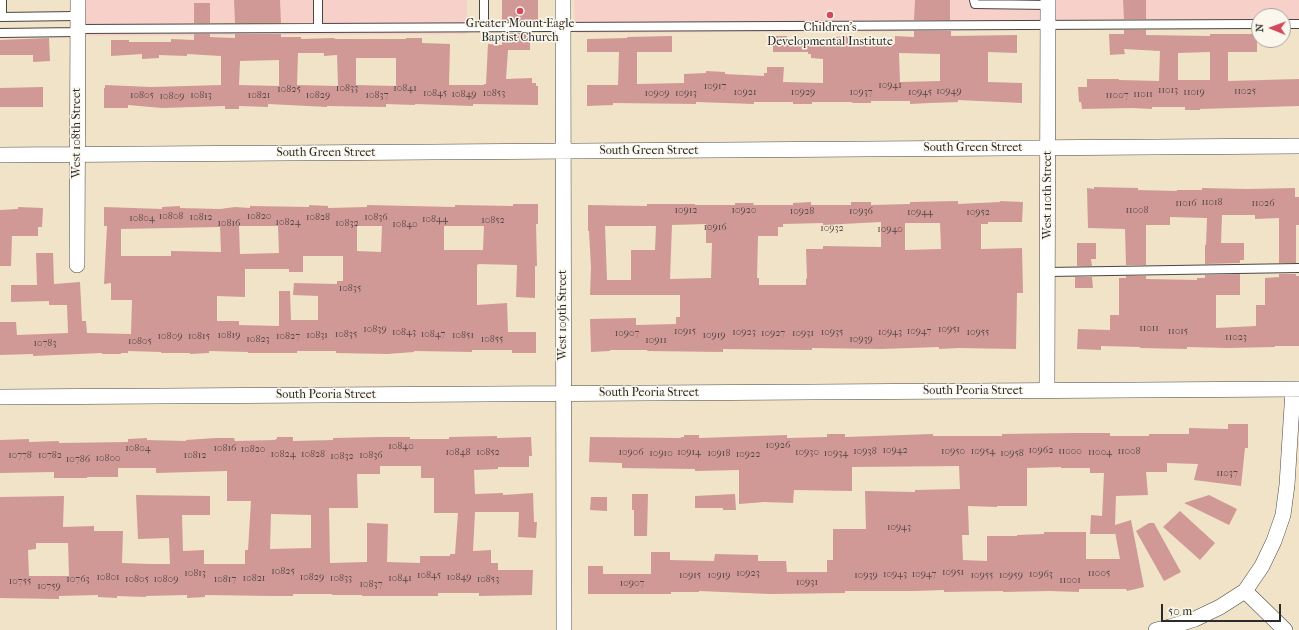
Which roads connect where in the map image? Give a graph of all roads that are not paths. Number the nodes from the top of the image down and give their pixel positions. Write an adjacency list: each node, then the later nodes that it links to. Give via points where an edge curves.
1 (2, 0): 8 (lane)
2 (78, 0): 11 (street, West 108th Street)
3 (318, 0): 14 (lane)
4 (484, 0): 12 (lane)
5 (563, 0): 13 (street, West 109th Street)
6 (974, 0): 7 (lane, via 975,4)
7 (1048, 2): 10 (street, West 110th Street)
8 (1, 17): 11 (lane)
9 (1251, 24): 10 (lane)
10 (1048, 25): 13 (lane); 17 (street, West 110th Street)
11 (77, 26): 14 (lane); 15 (lane); 20 (street, West 108th Street)
12 (484, 27): 13 (lane); 14 (lane)
13 (563, 27): 18 (street, West 109th Street)
14 (318, 28)
15 (0, 33)
16 (1299, 146): 17 (street, South Green Street)
17 (1048, 148): 18 (street, South Green Street); 23 (street, West 110th Street)
18 (563, 151): 20 (street, South Green Street); 26 (street, West 109th Street)
19 (0, 155): 20 (street, South Green Street)
20 (77, 155): 21 (street, West 108th Street)
21 (76, 265)
22 (1299, 268): 23 (lane)
23 (1048, 272): 24 (street, West 110th Street)
24 (1047, 390): 25 (street, South Peoria Street); 26 (street, South Peoria Street)
25 (1296, 390): 28 (street, via 1283,515 1272,547)
26 (564, 394): 27 (street, South Peoria Street); 29 (street, West 109th Street)
27 (0, 397)
28 (1245, 591): 30 (street, via 1195,619); 31 (street)
29 (564, 630)
30 (1156, 630)
31 (1285, 630)

